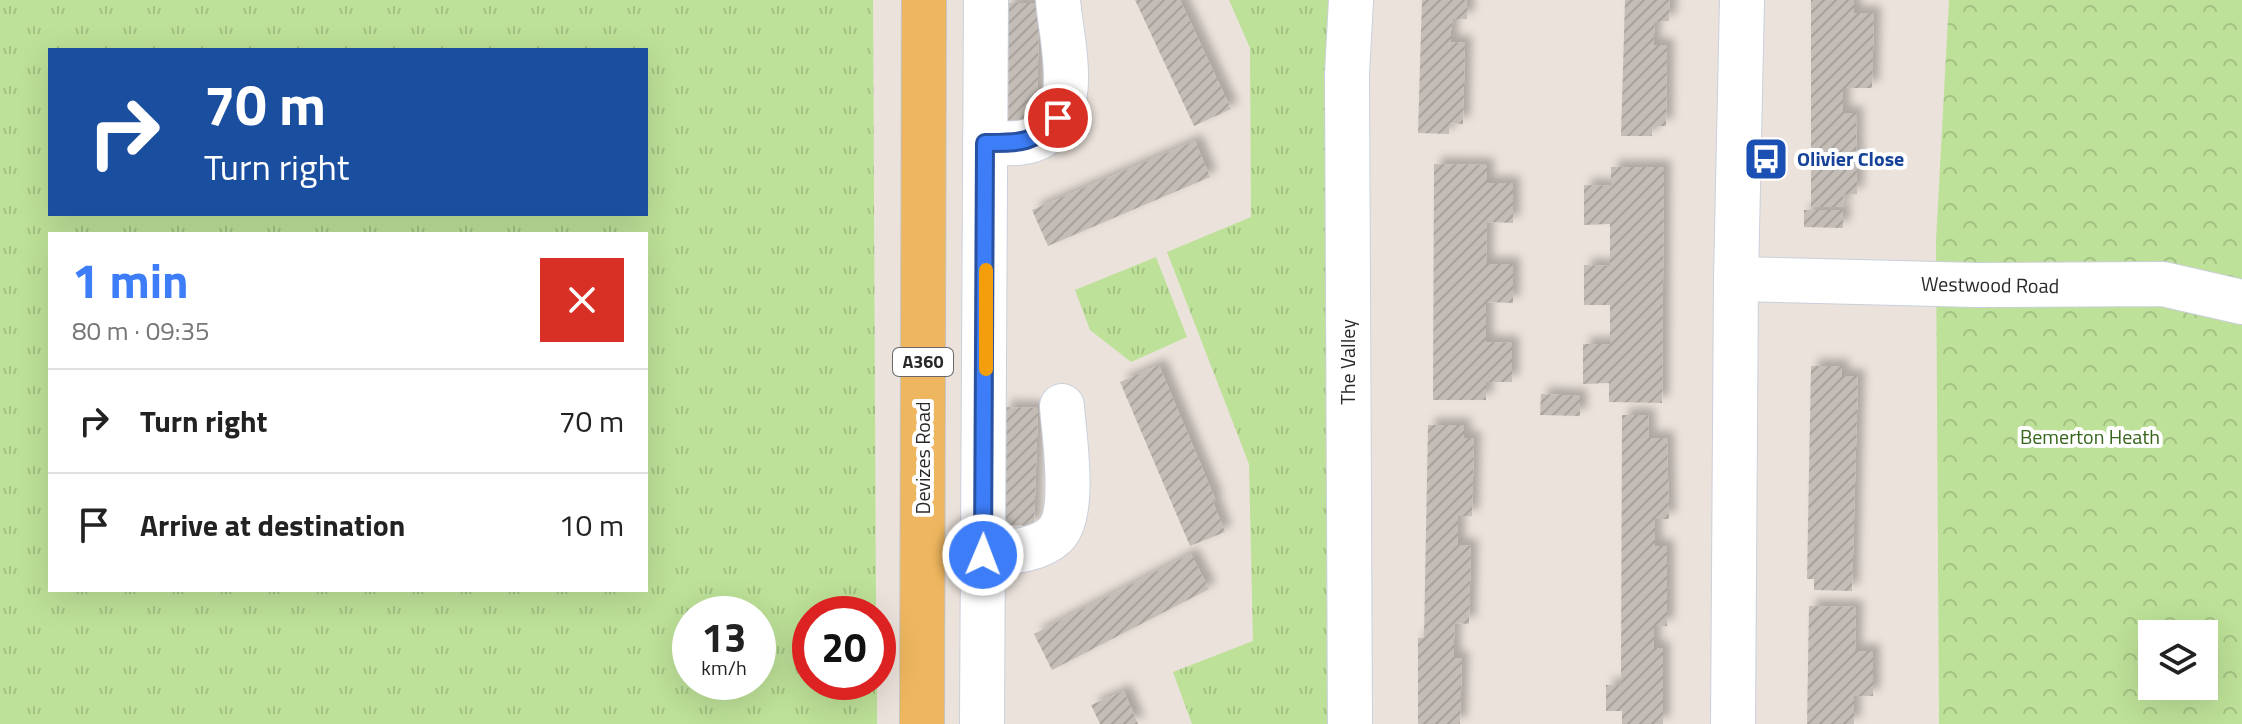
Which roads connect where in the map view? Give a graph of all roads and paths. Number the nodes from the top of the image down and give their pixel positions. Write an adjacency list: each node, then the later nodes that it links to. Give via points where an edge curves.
1 (924, 0): 11 (main road, Devizes Road / A360)
2 (986, 0): 6 (street)
3 (1058, 0): 6 (street, via 1066,96 1058,118 1041,136 1018,143)
4 (1351, 0): 13 (street, The Valley)
5 (1742, 0): 7 (street)
6 (985, 143): 10 (street)
7 (1736, 279): 8 (street, Westwood Road, via 2163,284); 14 (street)
8 (2242, 302)
9 (1062, 406): 10 (street, via 1068,514 1055,535 1030,548)
10 (983, 555): 12 (street)
11 (922, 724)
12 (982, 724)
13 (1350, 724)
14 (1733, 724)

